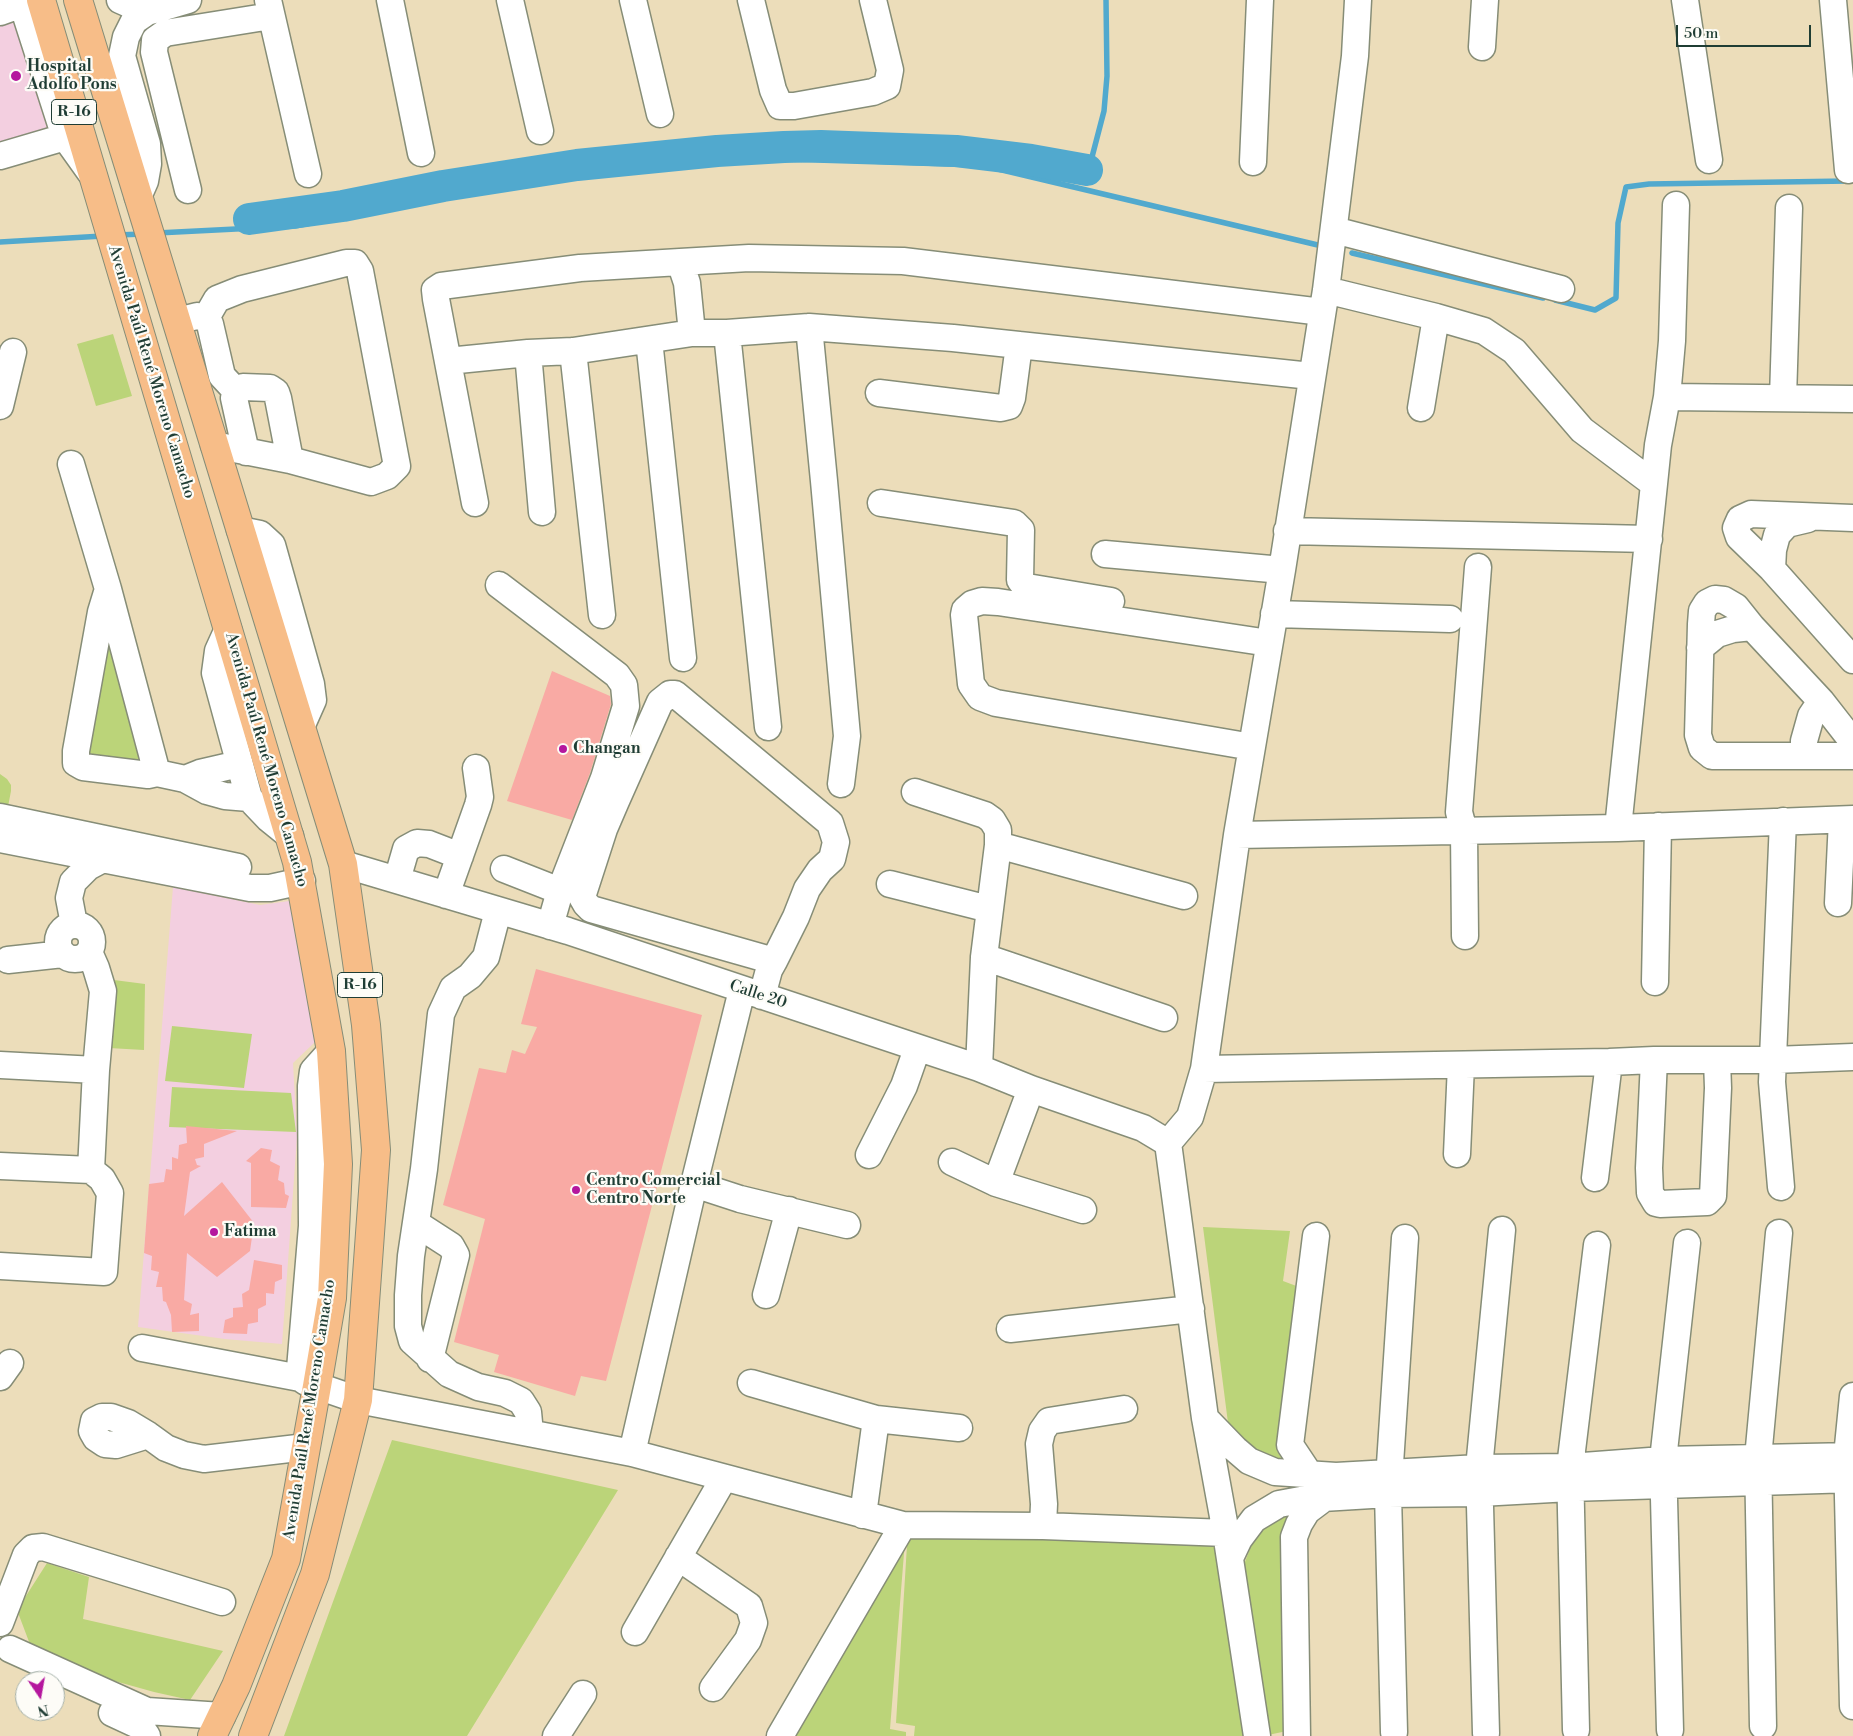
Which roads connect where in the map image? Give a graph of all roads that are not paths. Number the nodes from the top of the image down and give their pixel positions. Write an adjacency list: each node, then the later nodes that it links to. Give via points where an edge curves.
1 (78, 0): 31 (main road, Avenida Paúl René Moreno Camacho / R-16)
2 (120, 0): 16 (street)
3 (188, 0): 16 (street)
4 (390, 0): 21 (street)
5 (510, 0): 19 (street)
6 (633, 0): 18 (street)
7 (751, 0): 8 (street, via 773,90 780,106 873,92 886,86 890,70)
8 (873, 0)
9 (1260, 0): 24 (street)
10 (1358, 0): 32 (street, via 1355,56)
11 (1486, 0): 17 (street)
12 (1685, 0): 23 (street)
13 (1833, 0): 25 (street)
14 (21, 4): 20 (street); 27 (main road, Avenida Paúl René Moreno Camacho / R-16)
15 (270, 8): 26 (street); 28 (street, via 165,33 156,40 154,52)
16 (147, 12): 31 (street, via 134,21 122,56 147,144)
17 (1482, 47)
18 (660, 114)
19 (540, 131)
20 (65, 138): 22 (street); 27 (street)
21 (421, 153)
22 (0, 156)
23 (1709, 160)
24 (1252, 162)
25 (1848, 170)
26 (308, 174)
27 (92, 175): 77 (main road, Avenida Paúl René Moreno Camacho / R-16)
28 (188, 190)
29 (1676, 205): 51 (street)
30 (1789, 208): 52 (street)
31 (146, 221): 38 (main road, Avenida Paúl René Moreno Camacho / R-16)
32 (1334, 230): 34 (street); 35 (street)
33 (680, 262): 35 (street, via 749,258 902,261); 40 (street, via 687,283); 47 (street, via 580,268 442,286 435,290)
34 (1561, 289)
35 (1324, 301): 36 (street); 48 (street)
36 (1436, 317): 55 (street); 60 (street, via 1484,331 1514,350 1582,430)
37 (206, 318): 38 (street, via 198,316); 49 (street, via 222,376); 58 (street, via 217,299 242,289 356,263 397,466 388,476 371,482)
38 (176, 322): 56 (main road, Avenida Paúl René Moreno Camacho / R-16)
39 (809, 327): 41 (street); 43 (street); 92 (street, via 847,736)
40 (692, 333): 41 (street); 42 (street)
41 (728, 333): 83 (street)
42 (649, 340): 44 (street); 80 (street)
43 (1019, 345): 48 (street); 50 (street, via 1009,406 1001,408)
44 (573, 350): 46 (street); 74 (street)
45 (13, 352): 54 (street)
46 (528, 353): 47 (street); 63 (street)
47 (448, 361): 61 (street)
48 (1311, 376): 66 (street)
49 (236, 391): 57 (street, via 234,398); 58 (street, via 243,387 270,388 276,392)
50 (878, 393)
51 (1667, 397): 52 (street); 60 (street)
52 (1783, 398): 53 (street)
53 (1853, 398)
54 (0, 406)
55 (1421, 408)
56 (214, 445): 57 (street); 107 (main road, Avenida Paúl René Moreno Camacho / R-16)
57 (246, 452): 58 (street)
58 (290, 460)
59 (71, 464): 73 (street)
60 (1654, 484): 67 (street)
61 (475, 503)
62 (881, 503): 78 (street, via 1014,523 1021,530 1020,580 1027,587)
63 (542, 512)
64 (1814, 517): 65 (street); 70 (street, via 1787,524 1777,535); 70 (street, via 1751,514 1740,519 1736,528 1739,537)
65 (1853, 518)
66 (1287, 531): 67 (street); 71 (street)
67 (1648, 539): 99 (street)
68 (1105, 554): 71 (street)
69 (1478, 567): 100 (street, via 1459,812)
70 (1772, 569): 81 (street)
71 (1282, 570): 78 (street)
72 (499, 585): 111 (street, via 617,675 624,685 626,706 604,778)
73 (108, 589): 90 (street); 90 (street, via 99,621 76,763 83,767 148,775)
74 (602, 615)
75 (1450, 619): 78 (street)
76 (1752, 628): 79 (street, via 1718,634); 79 (street, via 1736,607 1715,599 1702,611); 82 (street)
77 (228, 629): 88 (street, via 218,651 215,673); 106 (main road, Avenida Paúl René Moreno Camacho / R-16)
78 (1272, 629): 85 (street); 85 (street, via 982,601 972,604 964,615 971,684 980,697 996,703)
79 (1700, 648): 86 (street, via 1698,735 1702,748 1712,756)
80 (683, 658)
81 (1853, 660)
82 (1821, 701): 84 (street); 86 (street, via 1810,716)
83 (768, 727)
84 (1853, 742)
85 (1252, 747): 101 (street)
86 (1804, 756): 87 (street)
87 (1853, 756)
88 (239, 764): 91 (street); 94 (street)
89 (476, 768): 105 (street, via 480,797)
90 (157, 773): 91 (street)
91 (185, 779): 94 (street, via 207,791)
92 (842, 784)
93 (915, 792): 103 (street, via 985,815 998,830)
94 (249, 798): 106 (street, via 269,819)
95 (0, 817): 104 (street)
96 (1848, 819): 97 (street); 114 (street)
97 (1783, 821): 98 (street); 132 (street)
98 (1658, 826): 99 (street); 125 (street)
99 (1618, 828): 100 (street)
100 (1464, 831): 101 (street); 119 (street)
101 (1237, 835): 138 (street)
102 (0, 839): 104 (street)
103 (998, 845): 113 (street); 115 (street)
104 (107, 850): 106 (street, via 270,871); 117 (street, via 73,882 69,898)
105 (460, 856): 109 (street, via 429,844 417,843 406,849); 112 (street)
106 (296, 860): 166 (main road, Avenida Paúl René Moreno Camacho / R-16, via 331,1051 338,1164 332,1298)
107 (343, 864): 109 (street, Calle 20); 169 (main road, Avenida Paúl René Moreno Camacho / R-16, via 366,1025 376,1150)
108 (504, 869): 111 (street)
109 (397, 880): 112 (street, Calle 20)
110 (890, 884): 115 (street)
111 (560, 892): 118 (street)
112 (446, 895): 116 (street, Calle 20)
113 (1184, 896)
114 (1838, 903)
115 (989, 909): 122 (street)
116 (498, 910): 118 (street, Calle 20); 152 (street, via 486,957 470,976 453,988 441,1014)
117 (74, 924): 120 (street, via 91,934); 121 (street, via 64,928 59,936 58,946)
118 (550, 926): 126 (street, Calle 20)
119 (1466, 936)
120 (89, 952): 121 (street, via 81,958 72,959); 137 (street, via 103,991)
121 (63, 954): 123 (street)
122 (984, 957): 127 (street); 136 (street)
123 (8, 960)
124 (774, 961): 124 (street, via 591,909 582,897 616,801 660,702 670,694 675,694 830,824 836,842 832,858 807,890); 126 (street)
125 (1655, 982)
126 (752, 993): 128 (street, Calle 20); 148 (street)
127 (1164, 1018)
128 (917, 1048): 136 (street, Calle 20); 141 (street, via 904,1086)
129 (1853, 1057): 132 (street)
130 (1654, 1060): 131 (street); 131 (street, via 1650,1193 1660,1204 1707,1202 1713,1196); 133 (street)
131 (1717, 1060): 132 (street)
132 (1773, 1060): 149 (street)
133 (1609, 1062): 134 (street); 146 (street)
134 (1461, 1064): 138 (street); 142 (street)
135 (0, 1065): 137 (street)
136 (979, 1068): 139 (street, Calle 20)
137 (96, 1070): 145 (street)
138 (1204, 1070): 140 (street, via 1190,1117)
139 (1031, 1089): 140 (street, Calle 20, via 1143,1128); 147 (street)
140 (1168, 1143): 162 (street)
141 (869, 1154)
142 (1457, 1154)
143 (952, 1162): 147 (street)
144 (0, 1166): 145 (street)
145 (91, 1170): 160 (street, via 102,1179 110,1194 104,1272)
146 (1595, 1178)
147 (996, 1183): 151 (street)
148 (694, 1184): 150 (street); 177 (street)
149 (1781, 1187)
150 (788, 1210): 153 (street); 161 (street)
151 (1083, 1210)
152 (417, 1224): 165 (street, via 411,1256 408,1326 412,1341); 165 (street, via 451,1246 456,1255)
153 (847, 1225)
154 (1502, 1230): 179 (street)
155 (1779, 1233): 180 (street)
156 (1316, 1236): 182 (street, via 1290,1445)
157 (1405, 1238): 185 (street)
158 (1688, 1243): 181 (street)
159 (1597, 1245): 184 (street)
160 (0, 1266)
161 (766, 1296)
162 (1191, 1309): 163 (street); 171 (street)
163 (1010, 1329)
164 (142, 1348): 166 (street)
165 (430, 1359): 174 (street, via 449,1374 521,1401 528,1412)
166 (308, 1382): 169 (street); 176 (main road, Avenida Paúl René Moreno Camacho / R-16)
167 (752, 1383): 172 (street)
168 (1853, 1396): 178 (street)
169 (358, 1400): 174 (street); 210 (main road, Avenida Paúl René Moreno Camacho / R-16, via 315,1574)
170 (1124, 1409): 190 (street, via 1049,1421 1042,1431 1039,1444)
171 (1205, 1418): 182 (street, via 1249,1461 1275,1472); 191 (street)
172 (876, 1419): 173 (street); 188 (street)
173 (959, 1428)
174 (530, 1433): 177 (street)
175 (148, 1435): 176 (street, via 166,1448 204,1459)
176 (306, 1447): 203 (main road, Avenida Paúl René Moreno Camacho / R-16, via 286,1559)
177 (632, 1453): 183 (street)
178 (1850, 1467): 180 (street); 202 (street)
179 (1479, 1468): 184 (street); 185 (street); 186 (street)
180 (1758, 1470): 181 (street); 204 (street)
181 (1664, 1473): 184 (street); 206 (street)
182 (1310, 1475): 185 (street)
183 (724, 1478): 188 (street); 192 (street)
184 (1570, 1478): 186 (street); 205 (street)
185 (1389, 1484): 186 (street); 187 (street); 207 (street)
186 (1480, 1494): 208 (street)
187 (1323, 1498): 193 (street, via 1279,1504 1254,1519); 214 (street, via 1307,1511 1294,1537)
188 (863, 1515): 189 (street)
189 (903, 1525): 190 (street); 212 (street)
190 (1043, 1526): 191 (street)
191 (1226, 1532): 193 (street)
192 (678, 1558): 196 (street); 199 (street, via 749,1606 754,1623 748,1640)
193 (1230, 1558): 213 (street)
194 (222, 1602): 195 (street, via 43,1547 33,1548 26,1555)
195 (0, 1623): 197 (street, via 10,1631 12,1643)
196 (636, 1632)
197 (3, 1655): 198 (street); 203 (street, via 147,1711)
198 (28, 1671)
199 (713, 1688)
200 (65, 1691): 209 (street, via 140,1726)
201 (583, 1694): 211 (street)
202 (1853, 1706)
203 (217, 1726)
204 (1763, 1726)
205 (1576, 1730)
206 (1670, 1730)
207 (1394, 1732)
208 (1486, 1733)
209 (147, 1736)
210 (253, 1736)
211 (556, 1736)
212 (780, 1736)
213 (1257, 1736)
214 (1297, 1736)

